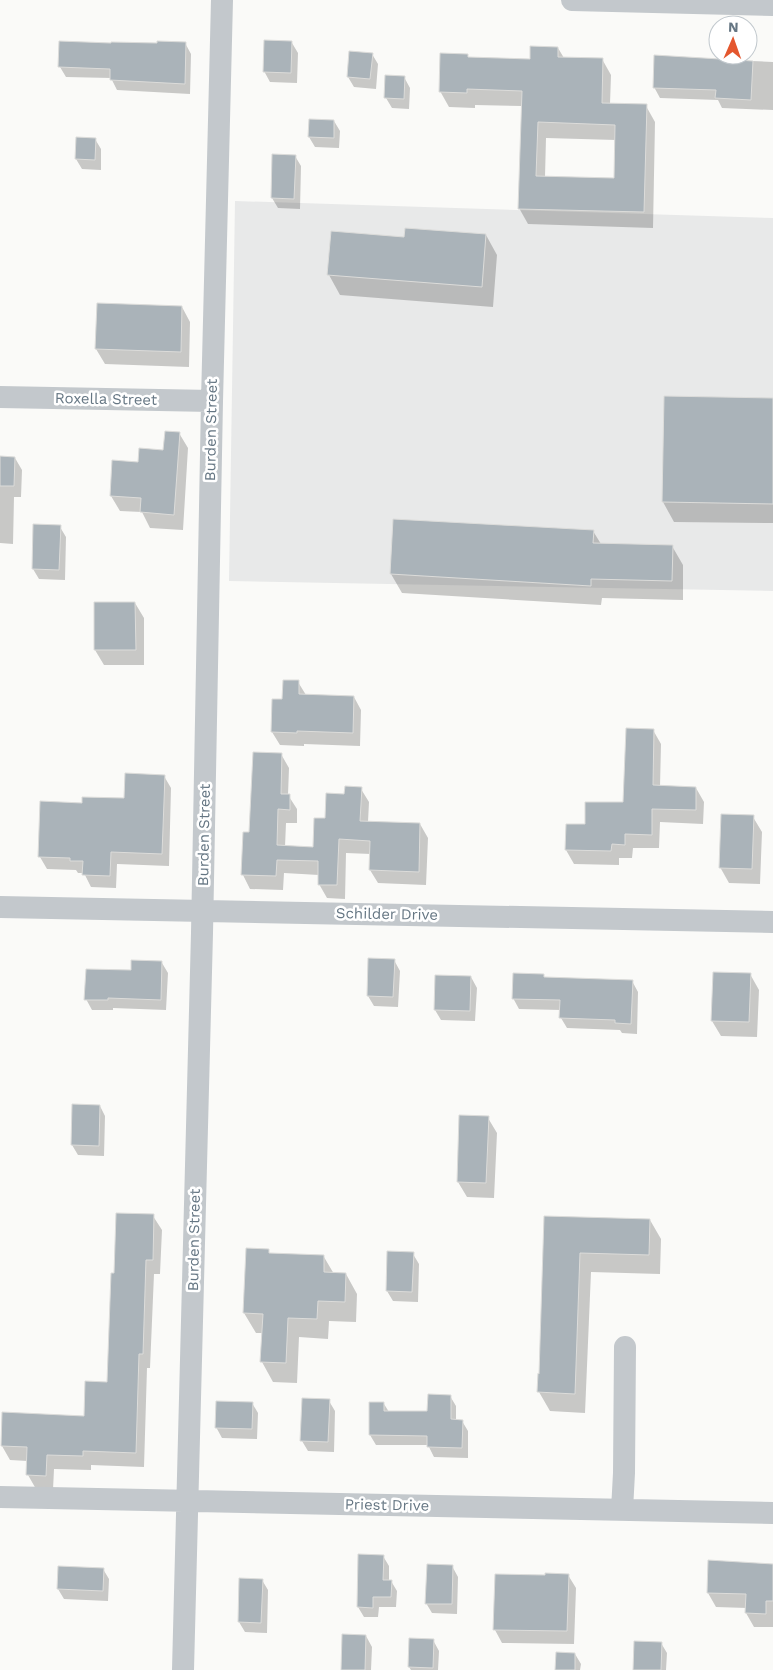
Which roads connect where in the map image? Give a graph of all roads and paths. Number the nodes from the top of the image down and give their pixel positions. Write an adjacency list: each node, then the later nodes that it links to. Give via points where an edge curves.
1 (222, 0): 5 (street, Burden Street)
2 (572, 0): 3 (street)
3 (773, 5)
4 (0, 397): 5 (street, Roxella Street)
5 (212, 401): 7 (street, Burden Street)
6 (0, 907): 7 (street, Schilder Drive)
7 (202, 911): 8 (street, Schilder Drive); 11 (street, Burden Street)
8 (773, 922)
9 (624, 1347): 12 (street)
10 (0, 1497): 11 (street, Priest Drive)
11 (187, 1501): 12 (street, Priest Drive); 14 (street, Burden Street)
12 (622, 1510): 13 (street, Priest Drive)
13 (773, 1513)
14 (183, 1670)

